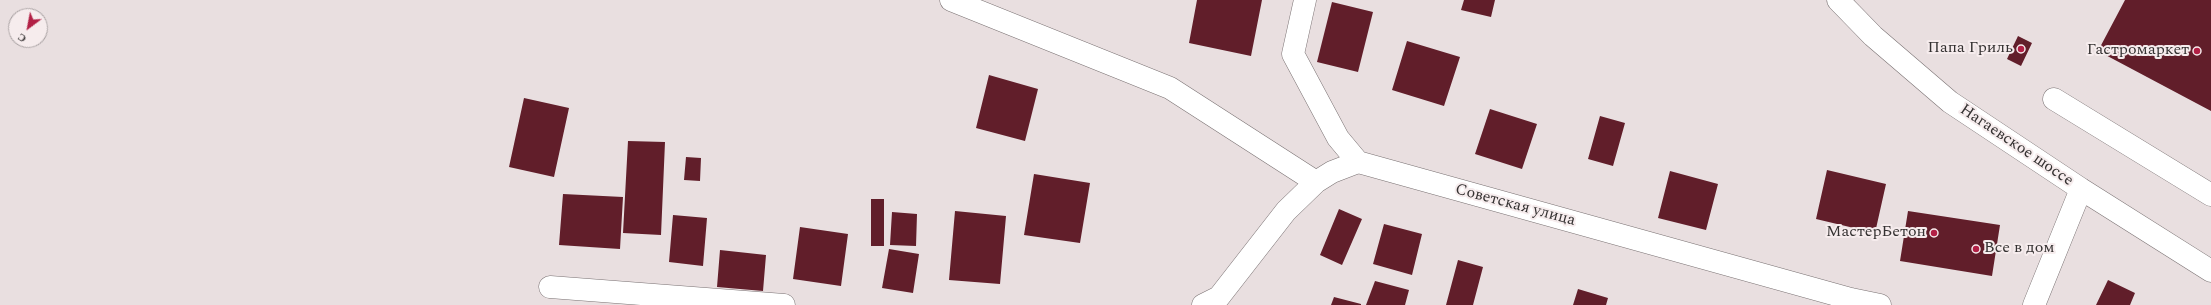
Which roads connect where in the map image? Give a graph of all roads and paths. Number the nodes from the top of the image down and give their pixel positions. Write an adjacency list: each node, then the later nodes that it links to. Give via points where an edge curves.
1 (951, 0): 6 (street, via 1170,88)
2 (1305, 0): 5 (street, via 1293,54 1338,138)
3 (1838, 0): 7 (street, Нагаевское шоссе, via 1873,36 1950,102)
4 (2054, 99): 8 (street)
5 (1358, 162): 6 (street, via 1332,172); 13 (street, Советская улица)
6 (1316, 182): 12 (street, via 1286,211 1220,297)
7 (2081, 189): 9 (street, Нагаевское шоссе); 14 (street)
8 (2211, 195)
9 (2211, 271)
10 (550, 287): 11 (street)
11 (784, 305)
12 (1203, 305)
13 (1880, 305)
14 (2034, 305)

